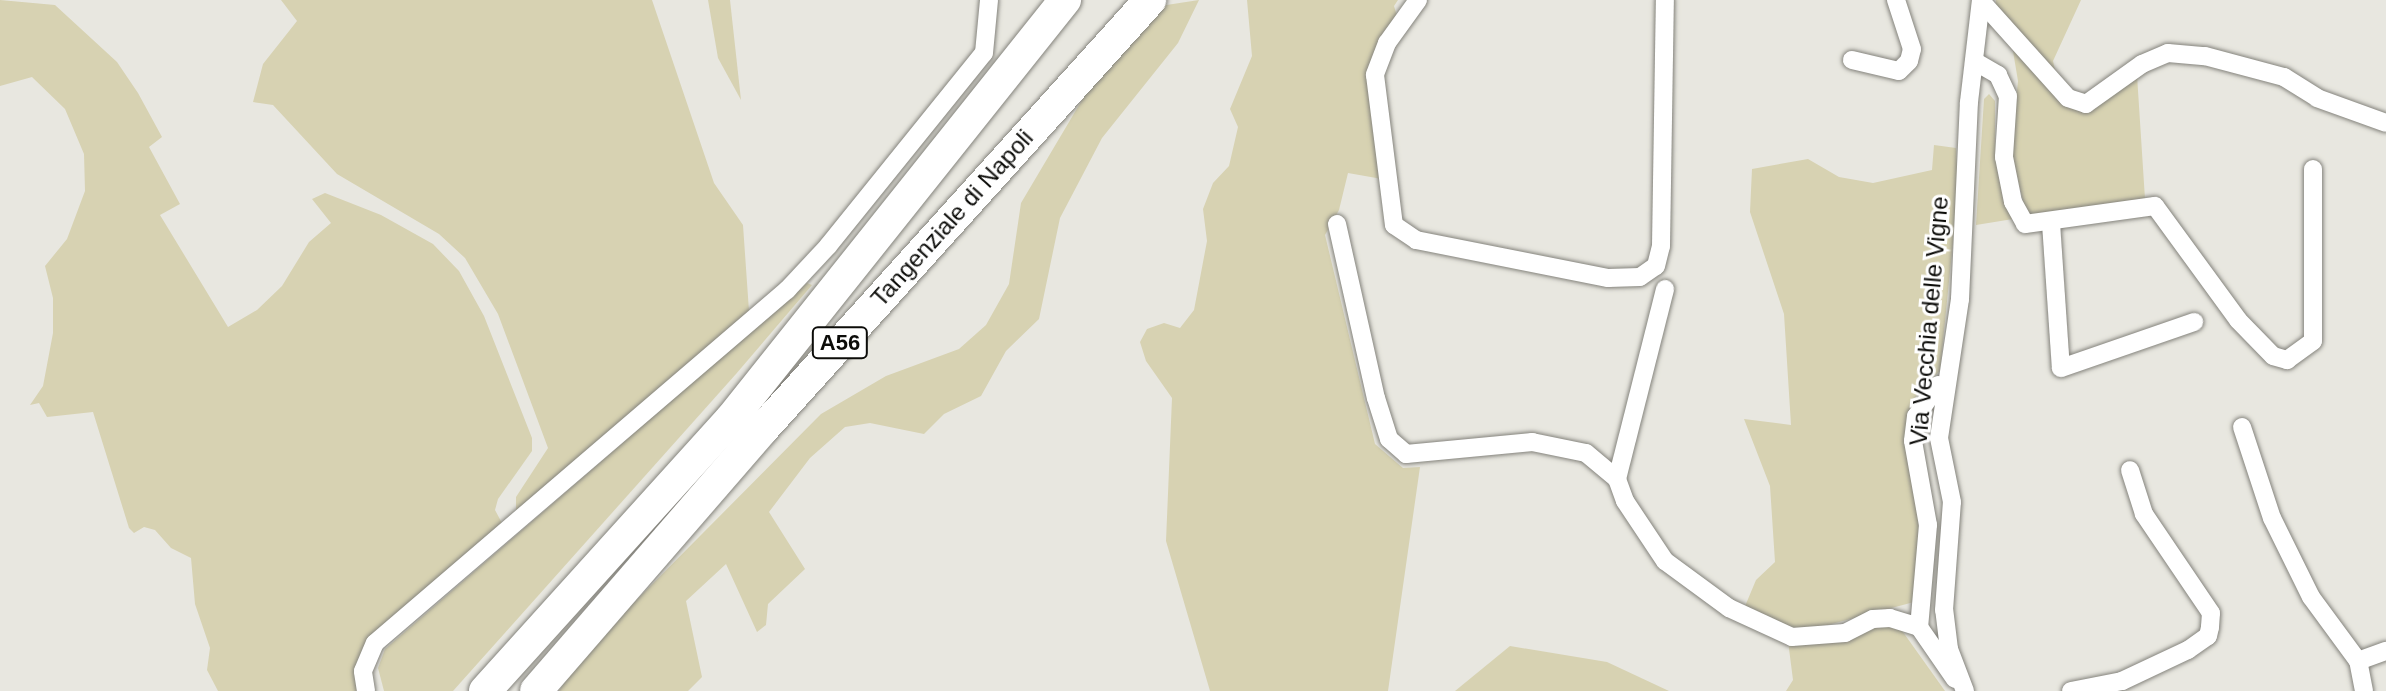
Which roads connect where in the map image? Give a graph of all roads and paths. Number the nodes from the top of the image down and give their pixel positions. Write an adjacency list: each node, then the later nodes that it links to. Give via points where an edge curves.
1 (989, 0): 23 (street, via 984,53 828,246 787,290 375,643 363,671)
2 (1065, 0): 24 (highway, Tangenziale di Napoli / A56, via 731,419)
3 (1150, 0): 25 (highway, Tangenziale di Napoli / A56, via 771,419)
4 (1418, 0): 5 (street, via 1387,43 1375,75 1394,225 1416,240 1608,278 1640,277 1656,266 1661,246)
5 (1665, 0)
6 (1896, 0): 8 (street, via 1912,49 1909,61 1899,71)
7 (1981, 0): 9 (street, Via Vecchia delle Vigne); 10 (street, via 2068,98 2086,104 2142,64 2168,53 2205,56 2284,77 2317,98)
8 (1852, 60)
9 (1974, 61): 12 (street, via 1998,75 2008,96 2004,157 2013,202 2025,224); 26 (street, Via Vecchia delle Vigne, via 1960,299 1939,438 1952,502 1944,610 1949,649)
10 (2386, 123)
11 (2313, 169): 12 (street, via 2313,341 2287,360 2273,356 2238,320 2155,206)
12 (2051, 223): 15 (street, via 2061,368)
13 (1337, 224): 19 (street, via 1389,439 1406,454 1430,456 1532,442 1563,445 1603,463)
14 (1665, 289): 19 (street)
15 (2194, 322)
16 (1938, 385): 20 (street, via 1916,416 1913,441 1928,525)
17 (2242, 427): 22 (street, via 2272,518 2311,597)
18 (2130, 470): 27 (street, via 2144,514 2207,605 2208,636 2122,681)
19 (1617, 479): 20 (street, via 1625,501 1665,561 1740,613 1792,637 1845,633 1881,619)
20 (1919, 627): 26 (street)
21 (2386, 651): 22 (street)
22 (2358, 661): 28 (street)
23 (366, 691)
24 (485, 691)
25 (536, 691)
26 (1964, 691)
27 (2071, 691)
28 (2364, 691)

